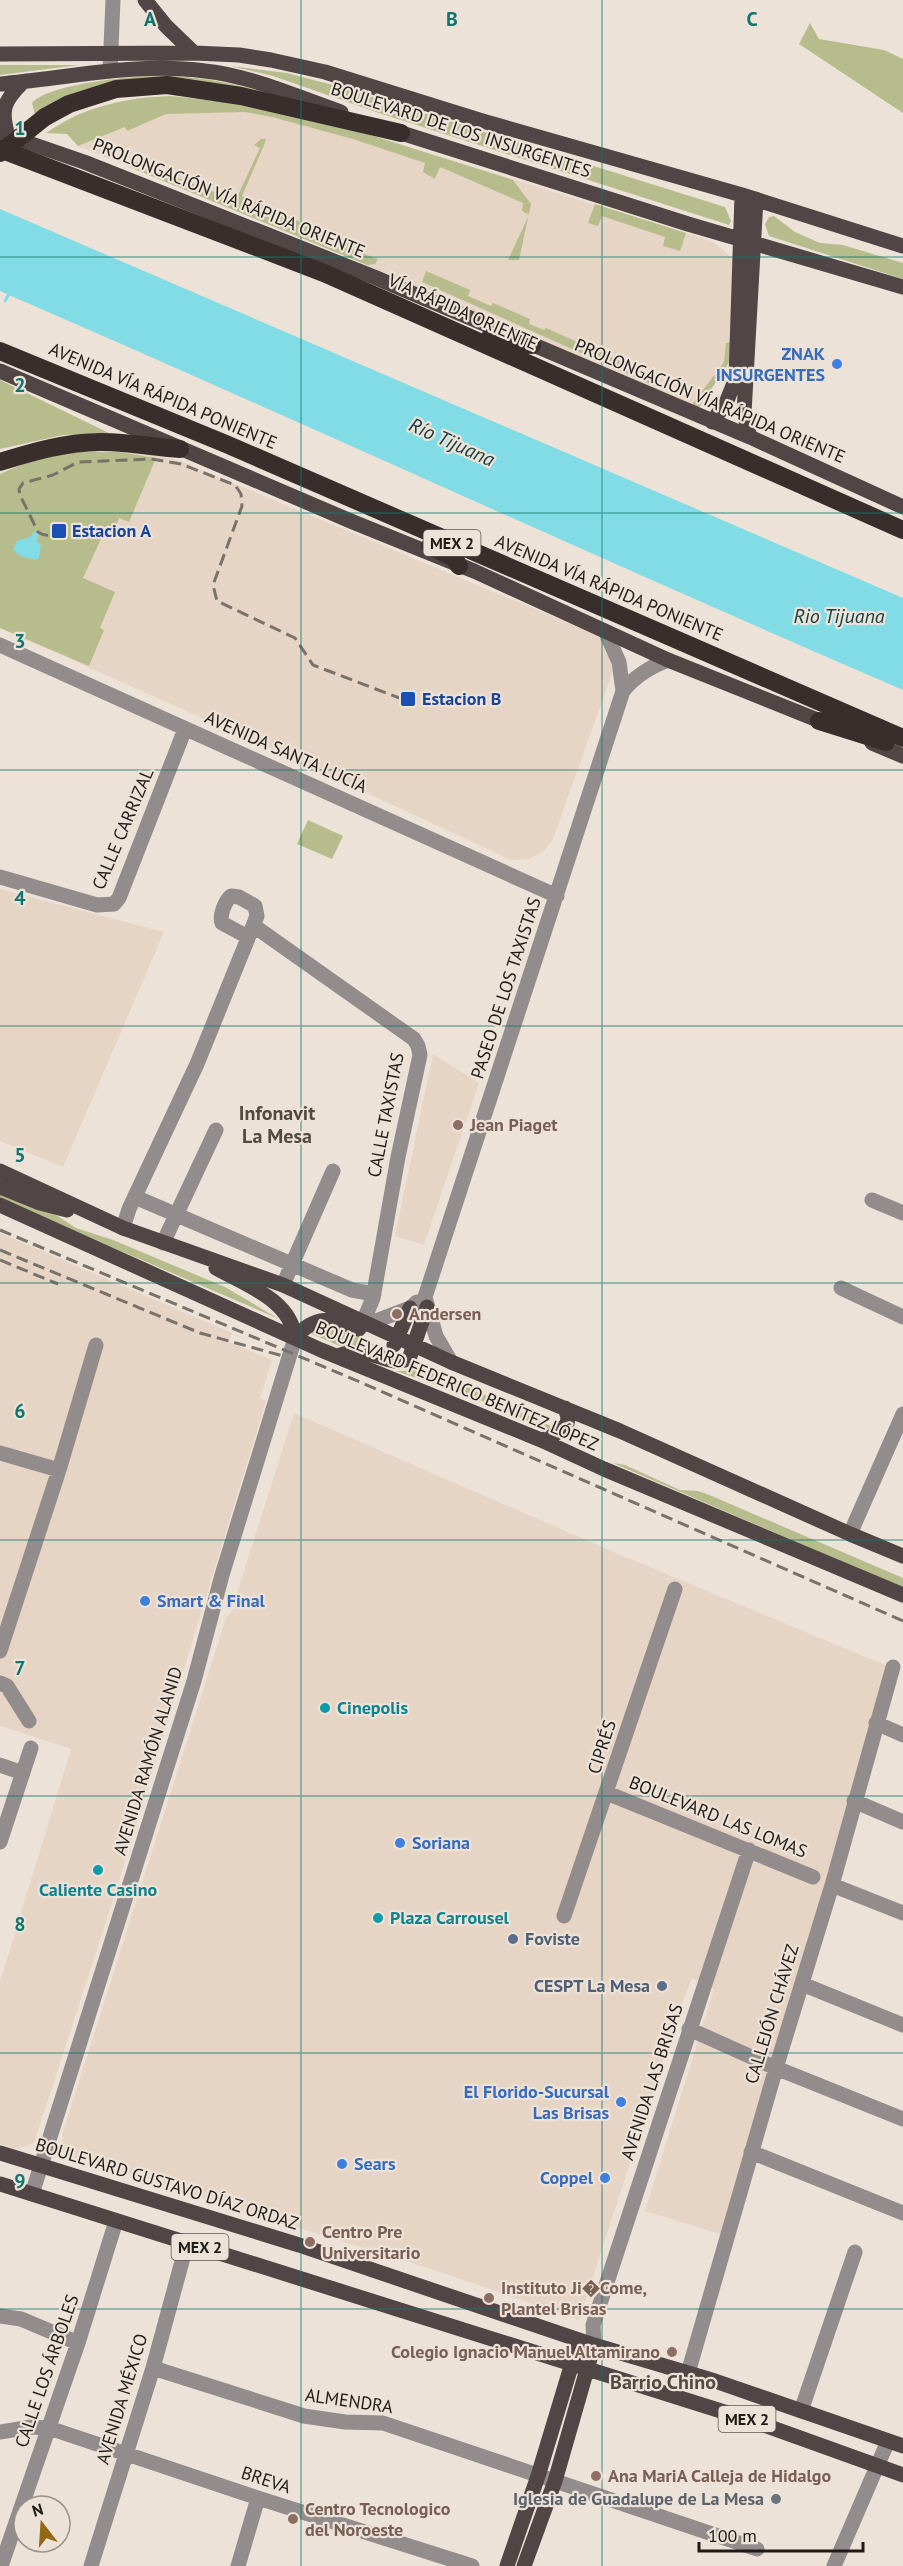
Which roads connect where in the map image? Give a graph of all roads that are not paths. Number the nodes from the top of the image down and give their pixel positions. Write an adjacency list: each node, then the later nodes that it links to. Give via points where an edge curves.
1 (113, 0): 3 (street)
2 (145, 0): 4 (main road)
3 (109, 53): 4 (main road, BOULEVARD DE LOS INSURGENTES); 5 (main road, BOULEVARD DE LOS INSURGENTES); 6 (street)
4 (194, 53): 11 (main road, BOULEVARD DE LOS INSURGENTES, via 239,56 325,72)
5 (0, 54)
6 (110, 71): 7 (main road, BOULEVARD DE LOS INSURGENTES); 9 (main road, BOULEVARD DE LOS INSURGENTES, via 161,68 232,76)
7 (23, 82): 8 (main road, BOULEVARD DE LOS INSURGENTES); 10 (main road, via 3,107)
8 (0, 84)
9 (401, 133): 10 (highway, bridge, via 241,96 167,85 116,88 69,104); 12 (main road, BOULEVARD DE LOS INSURGENTES)
10 (2, 143): 15 (highway, VÍA RÁPIDA ORIENTE); 17 (main road, PROLONGACIÓN VÍA RÁPIDA ORIENTE, via 84,162 374,276)
11 (749, 197): 12 (main road); 13 (main road); 14 (main road, BOULEVARD DE LOS INSURGENTES)
12 (739, 238): 13 (main road, BOULEVARD DE LOS INSURGENTES); 20 (main road, via 736,378 726,403)
13 (754, 243): 16 (main road, BOULEVARD DE LOS INSURGENTES); 21 (main road, via 744,413)
14 (903, 246)
15 (324, 273): 17 (highway, via 351,275 512,343); 26 (highway, VÍA RÁPIDA ORIENTE)
16 (903, 287)
17 (532, 345): 20 (main road, PROLONGACIÓN VÍA RÁPIDA ORIENTE)
18 (0, 351): 24 (highway, AVENIDA VÍA RÁPIDA PONIENTE / MEX 2)
19 (0, 371): 22 (main road, AVENIDA VÍA RÁPIDA PONIENTE)
20 (712, 422): 21 (main road, PROLONGACIÓN VÍA RÁPIDA ORIENTE)
21 (750, 437): 25 (main road, PROLONGACIÓN VÍA RÁPIDA ORIENTE)
22 (180, 449): 23 (highway, via 101,442 63,446); 27 (main road, AVENIDA VÍA RÁPIDA PONIENTE)
23 (0, 462)
24 (325, 487): 27 (highway, via 332,497 451,556); 34 (highway, AVENIDA VÍA RÁPIDA PONIENTE / MEX 2)
25 (903, 507)
26 (903, 530)
27 (459, 566): 28 (main road, AVENIDA VÍA RÁPIDA PONIENTE)
28 (606, 633): 30 (main road, AVENIDA VÍA RÁPIDA PONIENTE); 31 (street, PASEO DE LOS TAXISTAS, via 619,662)
29 (0, 645): 33 (street, AVENIDA SANTA LUCÍA)
30 (668, 660): 31 (street, PASEO DE LOS TAXISTAS, via 643,672); 32 (main road, AVENIDA VÍA RÁPIDA PONIENTE)
31 (623, 691): 38 (street, PASEO DE LOS TAXISTAS)
32 (819, 721): 35 (highway); 36 (main road, AVENIDA VÍA RÁPIDA PONIENTE)
33 (185, 729): 37 (street, CALLE CARRIZAL, via 114,904 97,905); 38 (street, AVENIDA SANTA LUCÍA)
34 (903, 738)
35 (903, 747)
36 (903, 756)
37 (0, 877)
38 (557, 896): 56 (street, PASEO DE LOS TAXISTAS)
39 (216, 1130): 47 (street)
40 (0, 1171): 48 (main road, BOULEVARD FEDERICO BENÍTEZ LÓPEZ)
41 (333, 1171): 52 (street)
42 (0, 1187): 48 (main road, via 40,1203)
43 (135, 1197): 47 (street); 49 (street); 55 (street, CALLE TAXISTAS, via 251,931 414,1038 418,1046 420,1055)
44 (872, 1200): 46 (street)
45 (0, 1205): 60 (main road, BOULEVARD FEDERICO BENÍTEZ LÓPEZ)
46 (903, 1213)
47 (177, 1215): 50 (street); 52 (street)
48 (108, 1221): 49 (main road, BOULEVARD FEDERICO BENÍTEZ LÓPEZ)
49 (123, 1227): 50 (main road, BOULEVARD FEDERICO BENÍTEZ LÓPEZ)
50 (163, 1243): 51 (main road, BOULEVARD FEDERICO BENÍTEZ LÓPEZ)
51 (195, 1255): 53 (main road, BOULEVARD FEDERICO BENÍTEZ LÓPEZ); 60 (main road, via 279,1306 294,1325)
52 (292, 1264): 53 (street); 55 (street, via 352,1290)
53 (283, 1285): 59 (main road, BOULEVARD FEDERICO BENÍTEZ LÓPEZ)
54 (841, 1288): 58 (street)
55 (374, 1294): 59 (street, CALLE TAXISTAS)
56 (426, 1302): 57 (street); 63 (main road); 65 (street, via 438,1342)
57 (410, 1308): 59 (street); 61 (main road)
58 (903, 1317)
59 (366, 1323): 61 (main road, BOULEVARD FEDERICO BENÍTEZ LÓPEZ)
60 (295, 1338): 61 (main road, via 310,1324 326,1320); 64 (main road, BOULEVARD FEDERICO BENÍTEZ LÓPEZ); 101 (street, AVENIDA RAMÓN ALANID, via 190,1692)
61 (395, 1341): 63 (main road, BOULEVARD FEDERICO BENÍTEZ LÓPEZ)
62 (96, 1345): 71 (street)
63 (413, 1349): 64 (main road, via 409,1359 401,1362 353,1351); 65 (main road, BOULEVARD FEDERICO BENÍTEZ LÓPEZ); 66 (main road, via 473,1379)
64 (337, 1356): 69 (main road, BOULEVARD FEDERICO BENÍTEZ LÓPEZ)
65 (451, 1362): 66 (main road, BOULEVARD FEDERICO BENÍTEZ LÓPEZ)
66 (500, 1382): 67 (main road, BOULEVARD FEDERICO BENÍTEZ LÓPEZ)
67 (565, 1408): 69 (main road, via 567,1424); 72 (main road, BOULEVARD FEDERICO BENÍTEZ LÓPEZ)
68 (901, 1424): 72 (street)
69 (541, 1440): 75 (main road, BOULEVARD FEDERICO BENÍTEZ LÓPEZ)
70 (0, 1453): 71 (street)
71 (59, 1470): 76 (street)
72 (850, 1534): 73 (main road, BOULEVARD FEDERICO BENÍTEZ LÓPEZ)
73 (903, 1556)
74 (675, 1589): 85 (street, CIPRÉS)
75 (903, 1595)
76 (0, 1651)
77 (893, 1667): 80 (street, CALLEJÓN CHÁVEZ)
78 (0, 1683): 79 (street, via 7,1686)
79 (29, 1721)
80 (876, 1724): 81 (street); 86 (street, CALLEJÓN CHÁVEZ)
81 (903, 1735)
82 (31, 1748): 84 (street)
83 (0, 1765): 84 (street)
84 (23, 1773): 88 (street)
85 (607, 1793): 89 (street, BOULEVARD LAS LOMAS); 93 (street, CIPRÉS)
86 (854, 1801): 87 (street); 91 (street, CALLEJÓN CHÁVEZ)
87 (903, 1822)
88 (0, 1842)
89 (749, 1850): 90 (street, BOULEVARD LAS LOMAS); 96 (street, AVENIDA LAS BRISAS)
90 (813, 1877)
91 (832, 1885): 92 (street); 94 (street, CALLEJÓN CHÁVEZ)
92 (903, 1913)
93 (564, 1916)
94 (802, 1984): 95 (street); 97 (street, CALLEJÓN CHÁVEZ)
95 (903, 2025)
96 (689, 2029): 97 (street); 109 (street, AVENIDA LAS BRISAS)
97 (776, 2068): 98 (street); 100 (street, CALLEJÓN CHÁVEZ)
98 (903, 2119)
99 (0, 2152): 101 (main road, BOULEVARD GUSTAVO DÍAZ ORDAZ / MEX 2)
100 (751, 2152): 104 (street); 116 (street, CALLEJÓN CHÁVEZ)
101 (42, 2164): 103 (street, AVENIDA RAMÓN ALANID); 110 (main road, BOULEVARD GUSTAVO DÍAZ ORDAZ / MEX 2, via 299,2245)
102 (0, 2184): 103 (main road, MEX 2)
103 (32, 2194): 105 (main road, MEX 2)
104 (903, 2213)
105 (116, 2221): 106 (main road, MEX 2); 111 (street, CALLE LOS ÁRBOLES)
106 (187, 2243): 113 (main road, MEX 2); 114 (street, AVENIDA MÉXICO)
107 (855, 2252): 117 (street)
108 (0, 2316): 111 (street, via 21,2319)
109 (593, 2325): 110 (street, AVENIDA LAS BRISAS); 112 (street, AVENIDA LAS BRISAS)
110 (579, 2340): 112 (main road, BOULEVARD GUSTAVO DÍAZ ORDAZ / MEX 2); 113 (main road)
111 (78, 2343): 118 (street, CALLE LOS ÁRBOLES)
112 (594, 2345): 115 (main road); 116 (main road, BOULEVARD GUSTAVO DÍAZ ORDAZ / MEX 2)
113 (572, 2364): 115 (main road, MEX 2); 125 (main road)
114 (153, 2368): 122 (street, AVENIDA MÉXICO); 125 (street, ALMENDRA, via 304,2416 383,2423)
115 (589, 2369): 123 (main road, MEX 2); 126 (main road)
116 (688, 2373): 117 (main road, BOULEVARD GUSTAVO DÍAZ ORDAZ / MEX 2)
117 (801, 2411): 120 (main road, BOULEVARD GUSTAVO DÍAZ ORDAZ / MEX 2)
118 (49, 2428): 119 (street); 122 (street, BREVA); 129 (street, CALLE LOS ÁRBOLES)
119 (0, 2432)
120 (888, 2441): 121 (main road, BOULEVARD GUSTAVO DÍAZ ORDAZ / MEX 2); 123 (street)
121 (903, 2446)
122 (126, 2455): 127 (street, BREVA); 130 (street, AVENIDA MÉXICO)
123 (878, 2465): 124 (main road, MEX 2); 135 (street)
124 (903, 2475)
125 (538, 2476): 126 (street, ALMENDRA); 133 (main road)
126 (555, 2481): 128 (street, ALMENDRA); 134 (main road)
127 (258, 2498): 131 (street); 132 (street, BREVA)
128 (757, 2549)
129 (2, 2566)
130 (91, 2566)
131 (238, 2566)
132 (472, 2566)
133 (507, 2566)
134 (524, 2566)
135 (834, 2566)

